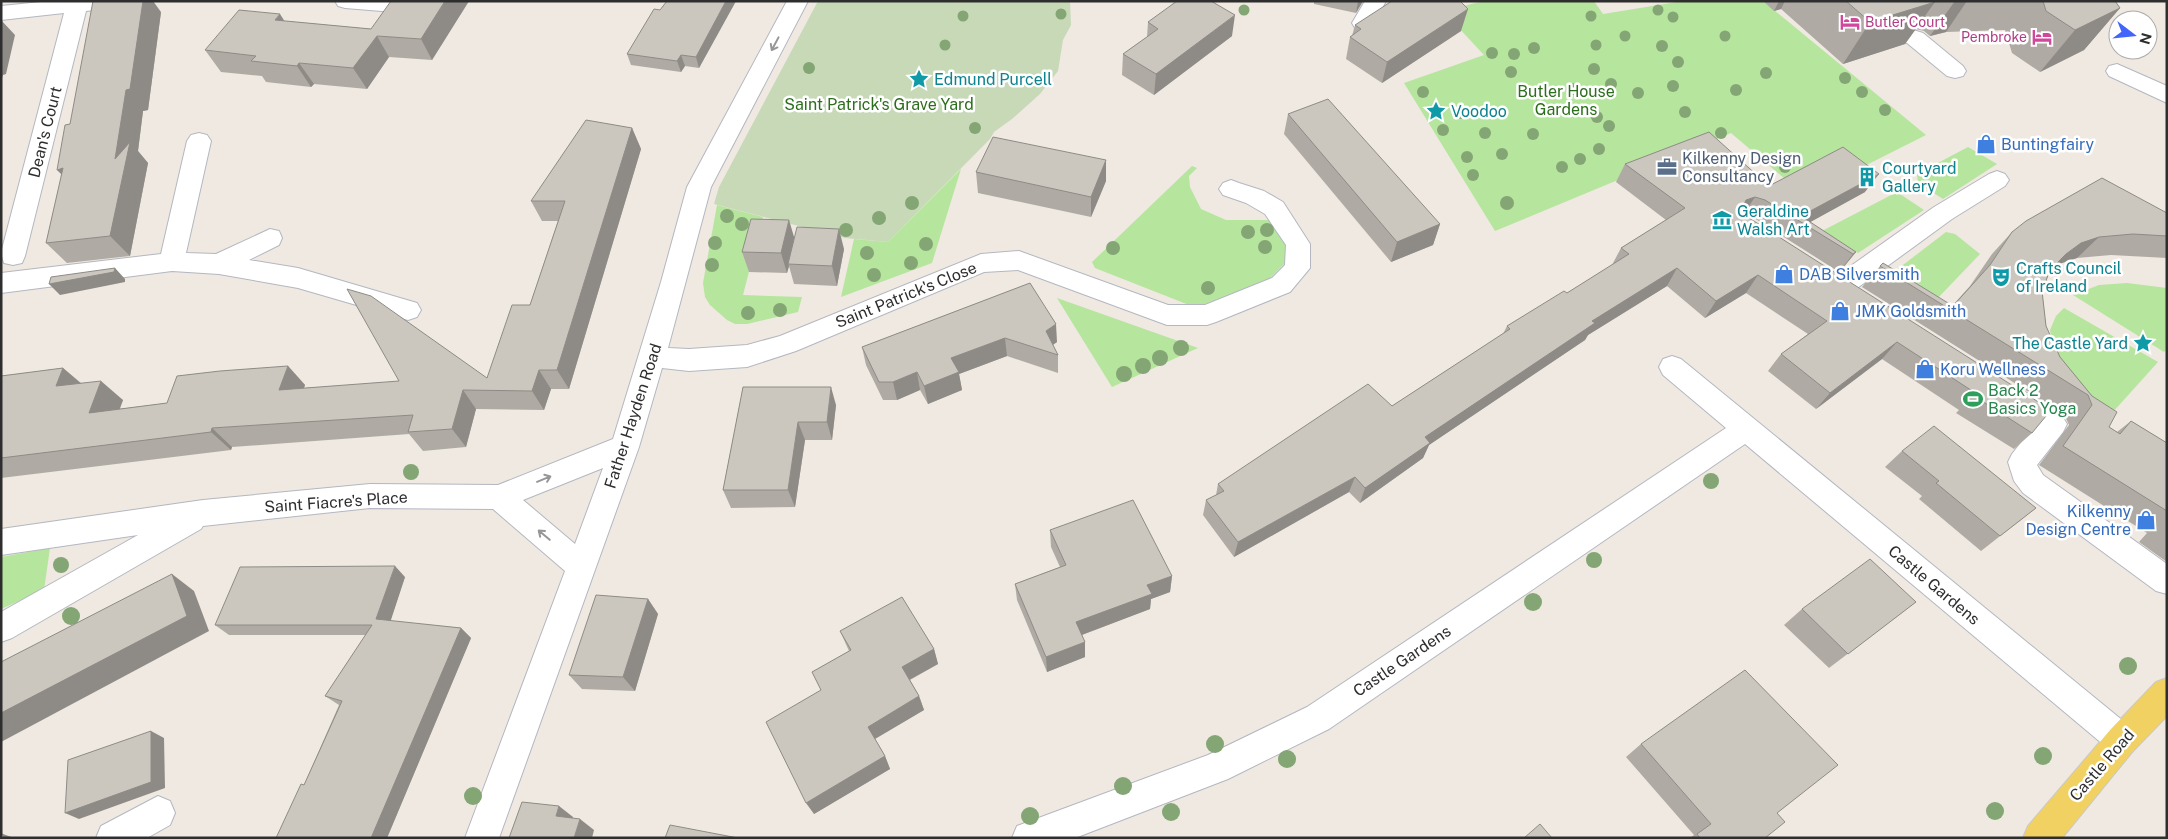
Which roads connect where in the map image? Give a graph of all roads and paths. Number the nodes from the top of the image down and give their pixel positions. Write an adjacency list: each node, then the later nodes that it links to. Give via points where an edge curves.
1 (121, 1): 5 (street)
2 (345, 1): 6 (street)
3 (798, 1): 24 (street, Father Hayden Road, one-way to 24, via 699,187)
4 (1376, 1): 9 (street)
5 (117, 2): 7 (street)
6 (394, 6)
7 (76, 7): 8 (street); 18 (street, Dean's Court)
8 (1, 13)
9 (1363, 23)
10 (1897, 32): 11 (street, via 1915,38)
11 (1955, 71)
12 (2117, 71): 13 (street)
13 (2167, 96)
14 (199, 141): 19 (street)
15 (1997, 180): 21 (street, via 1943,213 1850,294)
16 (1230, 189): 24 (street, Saint Patrick's Close, via 1255,196 1274,208 1298,244 1297,268 1281,285 1207,315 1167,315 1020,260 981,263 787,344 747,356 690,360)
17 (270, 238): 20 (street)
18 (13, 256)
19 (172, 262): 20 (street); 22 (street)
20 (218, 264): 23 (street, via 298,278)
21 (1816, 272)
22 (3, 288)
23 (408, 310)
24 (652, 356): 28 (street, Father Hayden Road)
25 (1672, 367): 27 (street, Castle Gardens)
26 (1994, 386): 33 (street, via 2053,424 2022,462 2024,472 2033,484)
27 (1746, 429): 36 (street, Castle Gardens); 40 (street, Castle Gardens, via 1318,718 1216,768)
28 (625, 447): 29 (street, Saint Fiacre's Place, one-way to 28); 32 (street, Father Hayden Road)
29 (499, 497): 30 (street, Saint Fiacre's Place, via 370,496); 32 (street, one-way to 29)
30 (203, 513): 31 (street, Saint Fiacre's Place); 34 (street, Saint Fiacre's Place)
31 (1, 542)
32 (581, 567): 39 (street, Father Hayden Road)
33 (2167, 581)
34 (1, 628)
35 (2167, 693): 36 (main road, Castle Road)
36 (2122, 740): 41 (main road, Castle Road)
37 (158, 812): 38 (street)
38 (112, 838)
39 (482, 838)
40 (1029, 838)
41 (2040, 838)

